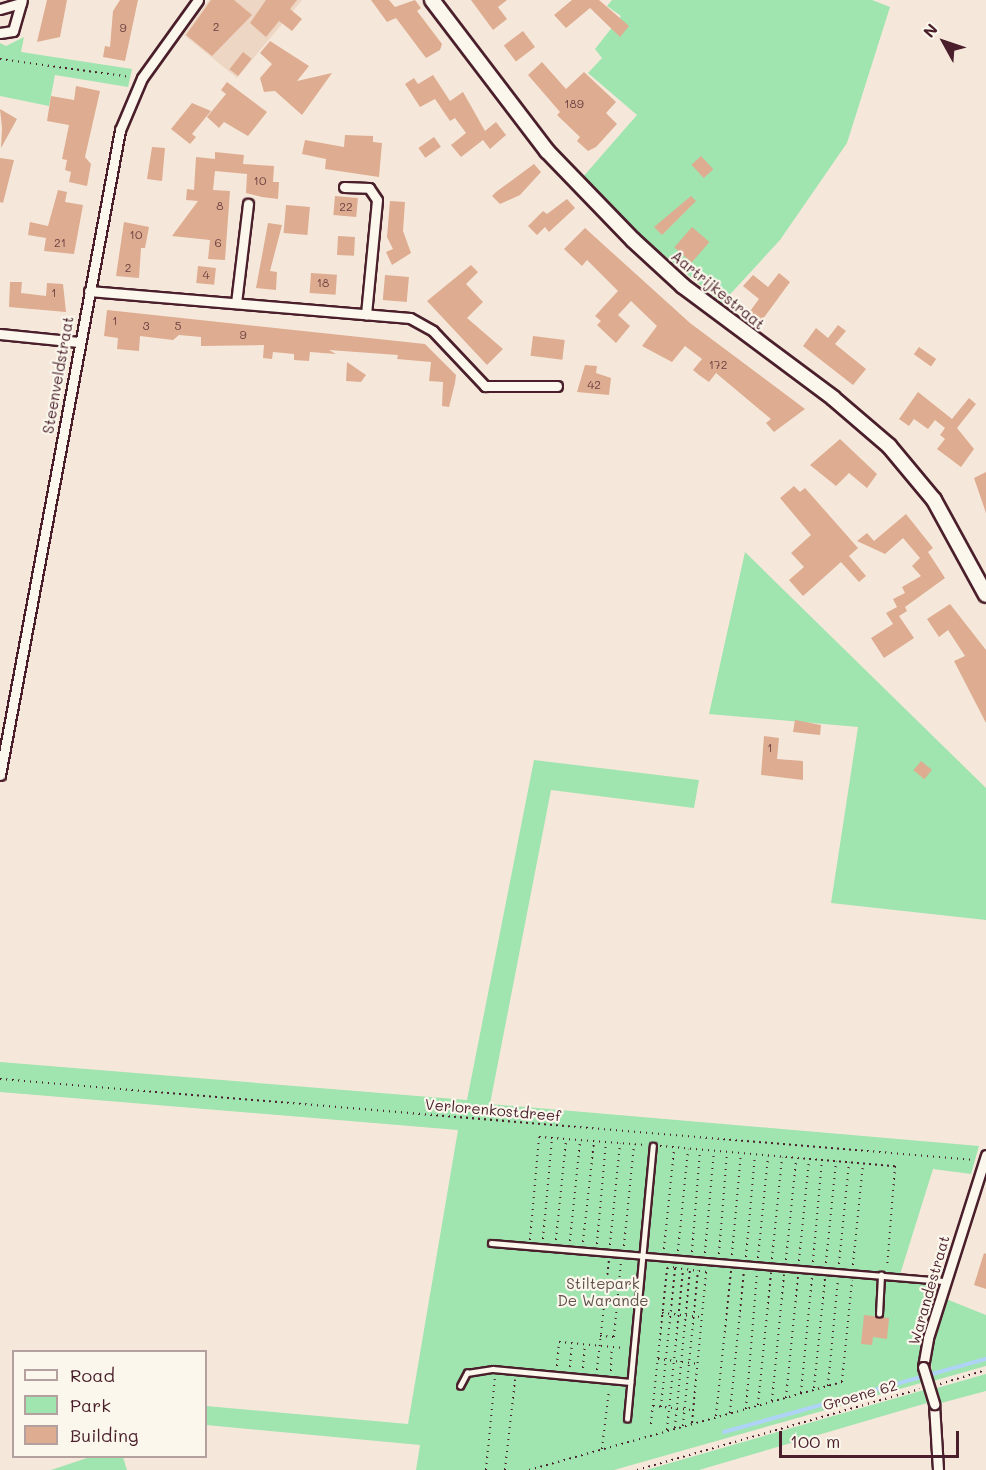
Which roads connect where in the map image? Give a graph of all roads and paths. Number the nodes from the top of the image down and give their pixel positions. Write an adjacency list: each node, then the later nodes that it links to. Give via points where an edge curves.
1 (198, 0): 7 (street, Steenveldstraat)
2 (432, 0): 16 (street, Aartrijkestraat, via 547,151 633,240 683,286 833,398 889,446 934,500)
3 (22, 1): 4 (street); 5 (street, via 13,31)
4 (0, 9)
5 (0, 33)
6 (0, 59): 7 (path)
7 (142, 78): 10 (street, Steenveldstraat, via 120,130)
8 (344, 187): 12 (street, via 369,188 377,200)
9 (248, 204): 11 (street)
10 (89, 291): 11 (street); 14 (street, Steenveldstraat)
11 (236, 303): 12 (street)
12 (366, 314): 15 (street, via 410,318 433,331 485,386)
13 (0, 334): 14 (street)
14 (79, 342): 17 (street, Steenveldstraat)
15 (557, 386)
16 (986, 596)
17 (0, 775)
18 (0, 1079): 36 (path, Verlorenkostdreef)
19 (552, 1138): 20 (path); 41 (path, via 539,1137); 42 (path)
20 (566, 1139): 21 (path); 43 (path)
21 (580, 1140): 22 (path); 44 (path)
22 (594, 1141): 23 (path); 45 (path)
23 (606, 1142): 24 (path); 46 (path)
24 (620, 1143): 25 (path); 47 (path)
25 (634, 1144): 26 (path); 48 (path)
26 (653, 1146): 27 (path); 49 (lane)
27 (674, 1148): 28 (path); 50 (path)
28 (688, 1149): 29 (path); 51 (path)
29 (700, 1150): 30 (path); 52 (path)
30 (714, 1151): 31 (path); 53 (path)
31 (727, 1152): 32 (path); 54 (path)
32 (741, 1154): 33 (path); 55 (path)
33 (755, 1155): 34 (path); 56 (path)
34 (768, 1156): 35 (path); 57 (path)
35 (782, 1157): 37 (path); 58 (path)
36 (985, 1158): 67 (street, Warandestraat)
37 (796, 1159): 38 (path); 59 (path)
38 (809, 1159): 39 (path); 61 (path)
39 (863, 1163): 65 (path); 66 (path, via 895,1166)
40 (491, 1243): 41 (lane)
41 (529, 1246): 42 (lane)
42 (542, 1247): 43 (lane)
43 (555, 1249): 44 (lane)
44 (569, 1250): 45 (lane)
45 (582, 1251): 46 (lane)
46 (596, 1252): 47 (lane)
47 (609, 1253): 48 (lane); 75 (path)
48 (623, 1254): 49 (lane); 75 (path, via 614,1338)
49 (641, 1256): 50 (lane); 80 (lane)
50 (663, 1257): 51 (lane)
51 (676, 1258): 52 (lane); 60 (path)
52 (691, 1260): 53 (lane); 63 (path)
53 (704, 1261): 54 (lane)
54 (718, 1262): 55 (lane)
55 (731, 1263): 56 (lane); 108 (path)
56 (745, 1264): 57 (lane); 107 (path)
57 (757, 1265): 58 (lane); 105 (path)
58 (771, 1266): 59 (lane); 99 (path)
59 (785, 1267): 61 (lane); 98 (path)
60 (675, 1268): 62 (path); 68 (path, via 667,1268); 69 (path)
61 (798, 1268): 65 (lane); 97 (path)
62 (682, 1269): 63 (path); 71 (path)
63 (690, 1270): 64 (path); 72 (path)
64 (698, 1271): 73 (path); 74 (path, via 706,1272)
65 (852, 1273): 66 (lane); 97 (path, via 843,1382)
66 (884, 1276): 67 (lane); 70 (lane)
67 (946, 1281): 120 (street, Warandestraat, bridge, via 923,1367 934,1404)
68 (662, 1313): 69 (path); 81 (path)
69 (670, 1314): 71 (path); 82 (path)
70 (879, 1314)
71 (678, 1315): 72 (path); 83 (path)
72 (686, 1316): 73 (path); 84 (path)
73 (694, 1317): 74 (path); 85 (path)
74 (702, 1318): 86 (path)
75 (600, 1336): 78 (path)
76 (572, 1343): 77 (path); 90 (path, via 559,1342); 91 (path)
77 (585, 1344): 78 (path); 92 (path)
78 (598, 1346): 79 (path); 93 (path)
79 (612, 1347): 80 (path); 94 (path)
80 (633, 1349): 95 (lane)
81 (658, 1359): 82 (path); 100 (path)
82 (666, 1360): 83 (path); 101 (path)
83 (673, 1361): 84 (path); 102 (path)
84 (681, 1362): 85 (path); 103 (path)
85 (689, 1363): 86 (path); 104 (path)
86 (697, 1364): 106 (path)
87 (496, 1369): 89 (lane); 96 (lane, via 467,1373); 116 (path)
88 (986, 1370): 119 (path, Groene 62)
89 (516, 1371): 90 (lane); 117 (path)
90 (556, 1375): 91 (lane)
91 (569, 1376): 92 (lane)
92 (582, 1377): 93 (lane)
93 (597, 1379): 94 (lane)
94 (610, 1380): 95 (lane); 115 (path)
95 (630, 1382): 109 (lane)
96 (460, 1386)
97 (786, 1398): 98 (path)
98 (772, 1402): 99 (path)
99 (758, 1405): 105 (path)
100 (653, 1406): 101 (path); 110 (path)
101 (661, 1407): 102 (path)
102 (669, 1407): 103 (path); 114 (path)
103 (677, 1408): 104 (path); 113 (path)
104 (685, 1409): 106 (path); 112 (path)
105 (746, 1409): 107 (path)
106 (693, 1410): 111 (path)
107 (729, 1413): 108 (path)
108 (716, 1418): 111 (path)
109 (627, 1419)
110 (651, 1424)
111 (692, 1424): 112 (path)
112 (683, 1427): 113 (path)
113 (674, 1429): 114 (path)
114 (666, 1431): 115 (path)
115 (602, 1450): 118 (path)
116 (486, 1470)
117 (505, 1470)
118 (529, 1470)
119 (637, 1470)
120 (938, 1470)

